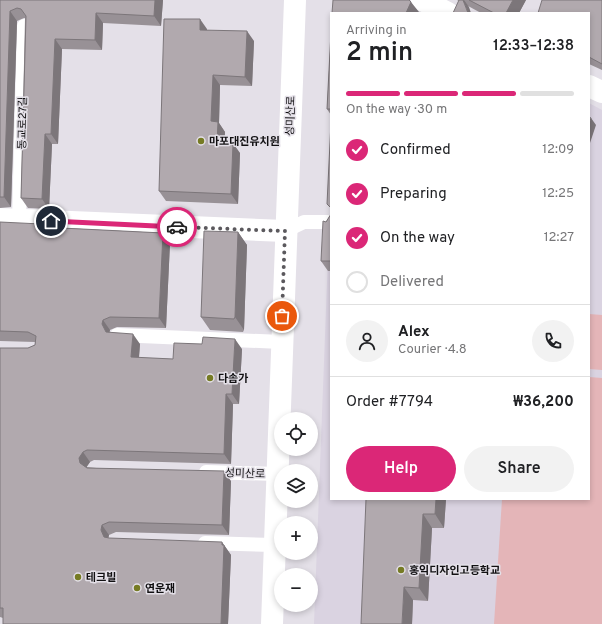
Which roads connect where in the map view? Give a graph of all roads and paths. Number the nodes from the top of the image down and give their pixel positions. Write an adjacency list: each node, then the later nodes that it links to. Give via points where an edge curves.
1 (295, 0): 9 (street, 성미산로)
2 (422, 0): 3 (street)
3 (446, 12)
4 (24, 26): 7 (lane, 동교로27길)
5 (590, 86): 6 (street)
6 (602, 92)
7 (10, 219): 9 (street, 동교로27길)
8 (330, 222): 9 (lane, via 304,222)
9 (285, 231): 11 (street, 성미산로)
10 (117, 335): 11 (lane)
11 (281, 342): 12 (street, 성미산로)
12 (276, 464)
13 (189, 472): 14 (lane, 성미산로)
14 (274, 474)
15 (195, 543): 16 (lane)
16 (274, 545): 17 (street, 성미산로)
17 (272, 624)

